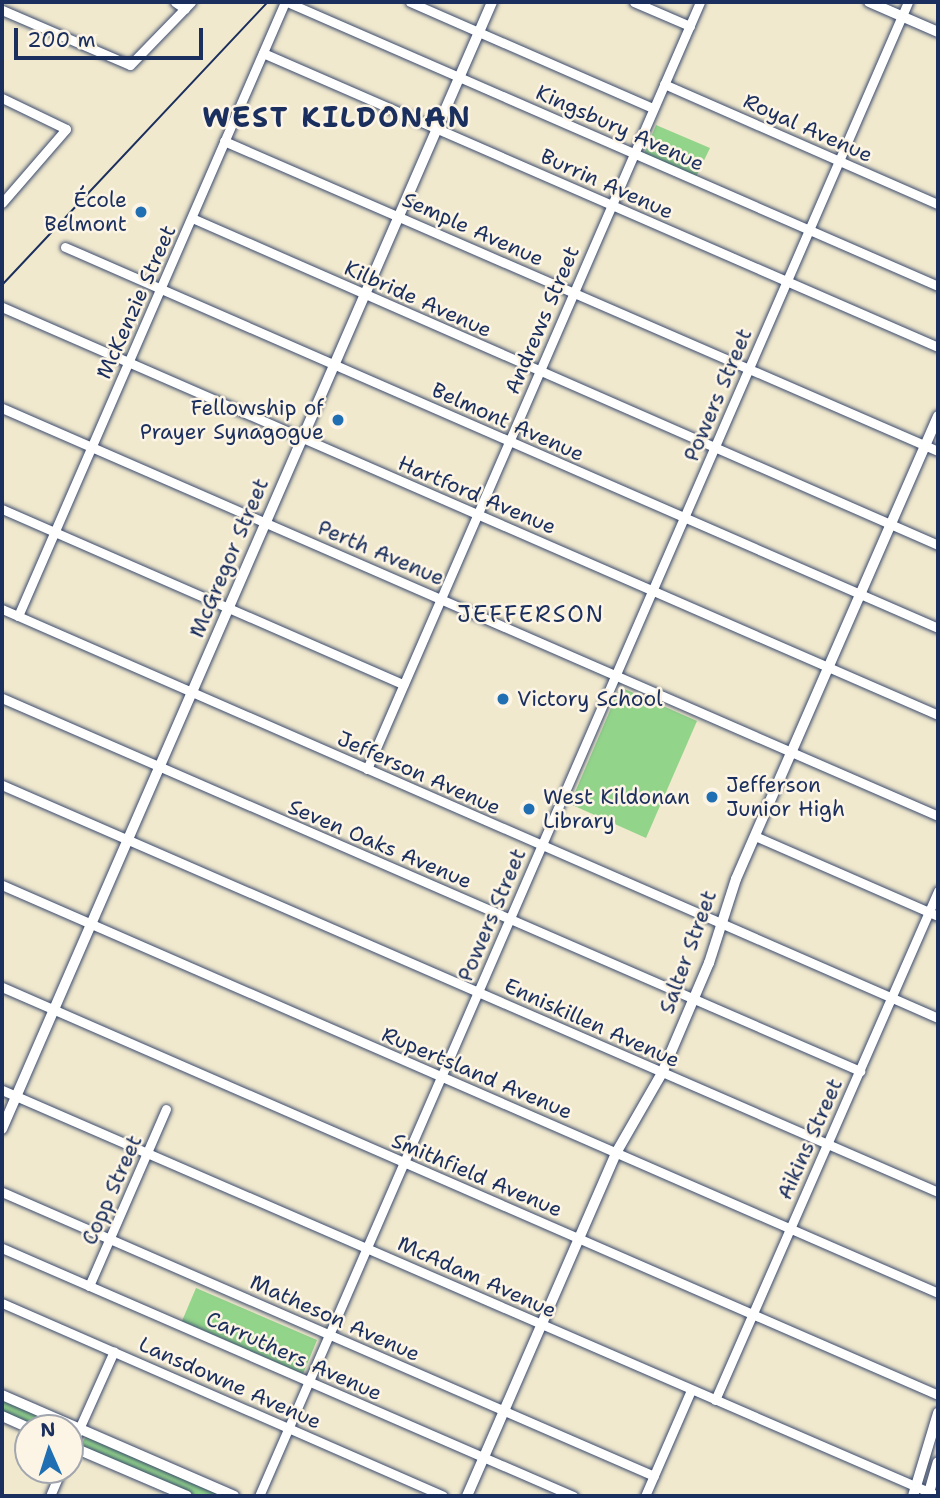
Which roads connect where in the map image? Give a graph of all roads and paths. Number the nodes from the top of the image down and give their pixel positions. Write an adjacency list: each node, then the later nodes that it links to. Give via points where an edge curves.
1 (175, 2): 9 (street)
2 (286, 2): 15 (street, McKenzie Street); 16 (street, Kingsbury Avenue)
3 (410, 2): 13 (street)
4 (492, 2): 13 (main road, McGregor Street)
5 (634, 2): 12 (street)
6 (700, 2): 12 (street, Andrews Street)
7 (869, 2): 11 (main road)
8 (908, 2): 11 (street, Powers Street)
9 (188, 6): 10 (street, via 130,65)
10 (2, 10)
11 (902, 16): 14 (main road); 23 (street, Powers Street)
12 (690, 26): 17 (street, Andrews Street)
13 (479, 32): 16 (main road, McGregor Street); 19 (street)
14 (938, 32)
15 (263, 53): 20 (street, Burrin Avenue); 21 (street, McKenzie Street)
16 (459, 77): 20 (main road, McGregor Street); 22 (street, Kingsbury Avenue)
17 (664, 84): 19 (street, Andrews Street); 23 (street, Royal Avenue)
18 (2, 98): 24 (street, via 66,129)
19 (653, 108): 22 (street, Andrews Street)
20 (436, 129): 26 (street, Burrin Avenue); 27 (main road, McGregor Street)
21 (224, 141): 27 (street, Semple Avenue); 28 (street, McKenzie Street)
22 (634, 153): 26 (street, Andrews Street); 29 (street, Kingsbury Avenue)
23 (839, 161): 25 (street, Royal Avenue); 29 (street, Powers Street)
24 (2, 203)
25 (938, 204)
26 (611, 205): 31 (street, Burrin Avenue); 34 (street, Andrews Street)
27 (398, 216): 34 (street, Semple Avenue); 35 (main road, McGregor Street)
28 (192, 218): 33 (street, McKenzie Street); 35 (street, Kilbride Avenue)
29 (809, 230): 31 (street, Powers Street); 32 (street, Kingsbury Avenue)
30 (65, 247): 33 (street, Belmont Avenue)
31 (787, 281): 38 (street, Burrin Avenue); 41 (street, Powers Street)
32 (938, 286)
33 (160, 290): 39 (street, McKenzie Street); 40 (street, Belmont Avenue)
34 (574, 293): 41 (street, Semple Avenue); 42 (street, Andrews Street)
35 (364, 295): 40 (main road, McGregor Street); 42 (street, Kilbride Avenue)
36 (6, 309): 37 (street); 39 (street, Hartford Avenue)
37 (2, 319)
38 (938, 347)
39 (129, 362): 45 (street, Hartford Avenue); 48 (street, McKenzie Street)
40 (333, 365): 45 (main road, McGregor Street); 46 (street, Belmont Avenue)
41 (749, 368): 47 (street, Semple Avenue); 49 (street, Powers Street)
42 (540, 372): 46 (street, Andrews Street); 49 (street, Kilbride Avenue)
43 (2, 408): 48 (street, Perth Avenue)
44 (938, 416): 47 (main road, Salter Street)
45 (302, 437): 52 (street, Hartford Avenue); 54 (main road, McGregor Street)
46 (509, 442): 52 (street, Andrews Street); 53 (street, Belmont Avenue)
47 (925, 446): 50 (street, Semple Avenue); 55 (main road, Salter Street)
48 (91, 447): 54 (street, Perth Avenue); 56 (street, McKenzie Street)
49 (715, 448): 53 (street, Powers Street); 55 (street, Kilbride Avenue)
50 (938, 451)
51 (2, 509): 56 (street)
52 (478, 514): 58 (street, Hartford Avenue); 60 (street, Andrews Street)
53 (684, 518): 58 (street, Powers Street); 59 (street, Belmont Avenue)
54 (265, 522): 60 (street, Perth Avenue); 61 (main road, McGregor Street)
55 (891, 524): 57 (street, Kilbride Avenue); 59 (main road, Salter Street)
56 (53, 532): 61 (street); 63 (street, McKenzie Street)
57 (938, 545)
58 (653, 590): 65 (street, Hartford Avenue); 66 (street, Powers Street)
59 (861, 593): 64 (street, Belmont Avenue); 65 (main road, Salter Street)
60 (441, 598): 66 (street, Perth Avenue); 67 (street, Andrews Street)
61 (228, 607): 67 (street); 68 (main road, McGregor Street)
62 (2, 609): 63 (street, Jefferson Avenue)
63 (18, 616): 68 (street, Jefferson Avenue)
64 (938, 628)
65 (828, 667): 70 (street, Hartford Avenue); 71 (main road, Salter Street)
66 (616, 675): 71 (street, Perth Avenue); 78 (street, Powers Street)
67 (403, 684): 73 (street, Andrews Street)
68 (192, 693): 72 (main road, McGregor Street); 73 (street, Jefferson Avenue)
69 (2, 698): 72 (street, Seven Oaks Avenue)
70 (938, 715)
71 (791, 752): 75 (street, Perth Avenue); 76 (main road, Salter Street)
72 (159, 767): 77 (main road, McGregor Street); 82 (street, Seven Oaks Avenue)
73 (367, 769): 78 (street, Jefferson Avenue)
74 (2, 785): 77 (street, Enniskillen Avenue)
75 (938, 816)
76 (755, 836): 81 (street); 83 (main road, Salter Street)
77 (128, 840): 84 (main road, McGregor Street); 86 (street, Enniskillen Avenue)
78 (542, 845): 82 (street, Powers Street); 83 (street, Jefferson Avenue)
79 (2, 885): 84 (street, Rupertsland Avenue)
80 (938, 891): 81 (street, Aikins Street)
81 (934, 914): 87 (street, Aikins Street)
82 (509, 920): 86 (street, Powers Street); 88 (street, Seven Oaks Avenue)
83 (721, 922): 87 (street, Jefferson Avenue); 88 (main road, Salter Street)
84 (90, 924): 89 (main road, McGregor Street); 93 (street, Rupertsland Avenue)
85 (2, 987): 89 (street, Smithfield Avenue)
86 (478, 992): 92 (street, Enniskillen Avenue); 93 (street, Powers Street)
87 (891, 998): 90 (street, Jefferson Avenue); 91 (street, Aikins Street)
88 (693, 1000): 91 (street, Seven Oaks Avenue); 92 (main road, Salter Street)
89 (53, 1010): 95 (main road, McGregor Street); 101 (street, Smithfield Avenue)
90 (938, 1018)
91 (860, 1071): 98 (street, Aikins Street)
92 (662, 1073): 98 (street, Enniskillen Avenue); 100 (main road, Salter Street)
93 (441, 1077): 100 (street, Rupertsland Avenue); 101 (street, Powers Street)
94 (2, 1090): 95 (street, McAdam Avenue)
95 (16, 1096): 97 (main road, McGregor Street); 99 (street, McAdam Avenue)
96 (166, 1109): 99 (street, Copp Street)
97 (2, 1129)
98 (827, 1144): 103 (street, Enniskillen Avenue); 104 (street, Aikins Street)
99 (147, 1153): 106 (street, Copp Street); 108 (street, McAdam Avenue)
100 (616, 1153): 104 (street, Rupertsland Avenue); 105 (main road, Salter Street)
101 (404, 1163): 105 (street, Smithfield Avenue); 108 (street, Powers Street)
102 (2, 1192): 106 (street, Matheson Avenue)
103 (938, 1192)
104 (790, 1228): 110 (street, Rupertsland Avenue); 112 (street, Aikins Street)
105 (579, 1238): 112 (street, Smithfield Avenue); 113 (main road, Salter Street)
106 (109, 1239): 109 (street, Copp Street); 114 (street, Matheson Avenue)
107 (2, 1248): 109 (street, Carruthers Avenue)
108 (367, 1248): 113 (street, McAdam Avenue); 114 (street, Powers Street)
109 (89, 1286): 116 (street, Carruthers Avenue)
110 (938, 1293)
111 (2, 1303): 115 (street, Lansdowne Avenue)
112 (752, 1314): 119 (street, Smithfield Avenue); 120 (street, Aikins Street)
113 (542, 1325): 117 (street, McAdam Avenue); 121 (main road, Salter Street)
114 (329, 1335): 116 (street, Powers Street); 121 (street, Matheson Avenue)
115 (114, 1351): 124 (street); 125 (street, Lansdowne Avenue)
116 (309, 1382): 125 (street, Powers Street); 128 (street, Carruthers Avenue)
117 (691, 1390): 120 (street, McAdam Avenue); 130 (street)
118 (2, 1395): 123 (main road)
119 (938, 1395)
120 (715, 1400): 131 (street, McAdam Avenue)
121 (503, 1411): 128 (main road, Salter Street); 130 (street, Matheson Avenue)
122 (938, 1413): 131 (main road)
123 (46, 1414)
124 (84, 1420)
125 (288, 1429): 135 (street, Powers Street); 136 (street, Lansdowne Avenue)
126 (84, 1431): 134 (main road)
127 (84, 1453): 133 (main road)
128 (484, 1458): 137 (main road, Salter Street); 138 (street, Carruthers Avenue)
129 (938, 1462): 132 (main road)
130 (654, 1476): 139 (street)
131 (914, 1492): 132 (street, McAdam Avenue)
132 (932, 1495)
133 (187, 1496)
134 (234, 1496)
135 (259, 1496)
136 (443, 1496)
137 (467, 1496)
138 (573, 1496)
139 (645, 1496)

